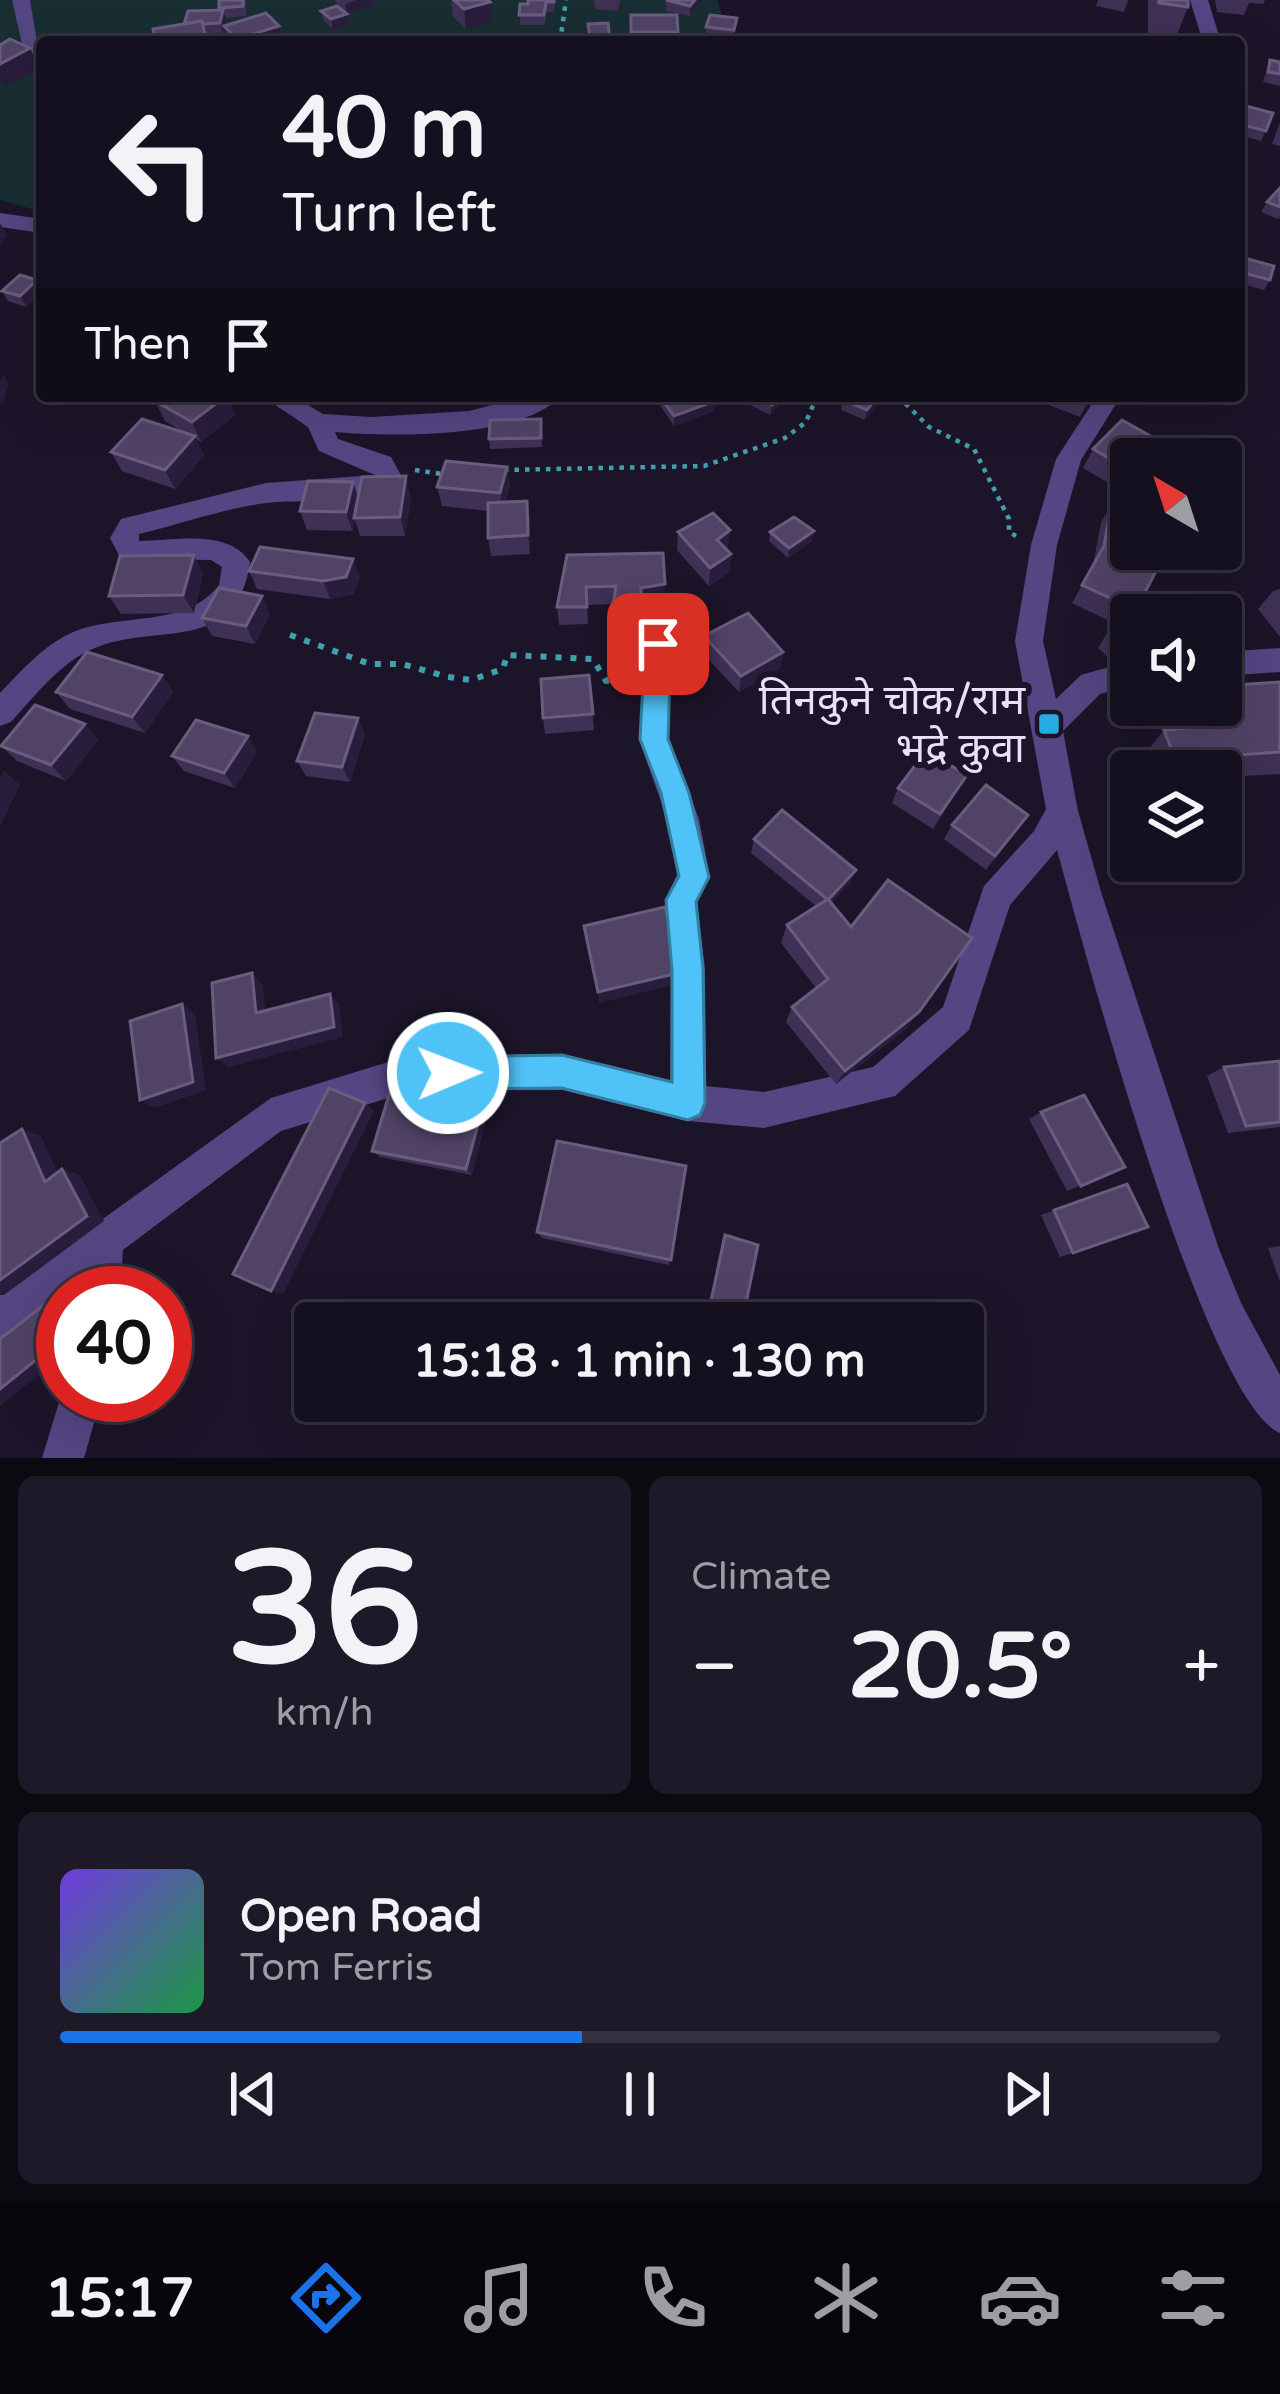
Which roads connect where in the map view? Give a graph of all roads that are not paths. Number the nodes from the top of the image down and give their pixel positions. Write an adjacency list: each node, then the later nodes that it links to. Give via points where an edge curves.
1 (21, 0): 4 (street)
2 (1199, 0): 3 (street)
3 (1210, 36)
4 (36, 61)
5 (0, 220): 6 (street)
6 (36, 225)
7 (284, 402): 10 (street)
8 (524, 402): 10 (street, via 438,424)
9 (1105, 402): 16 (street, via 1069,459 1044,545 1029,641)
10 (318, 422): 15 (street, via 328,445 382,464 390,479 368,488 266,493 130,526 124,538 131,552 215,550 236,562 231,591 178,624 86,639 50,658)
11 (659, 657): 18 (street, via 654,739 694,877 681,900)
12 (1280, 661): 13 (street)
13 (1242, 663)
14 (1110, 679): 16 (street, via 1090,684)
15 (0, 712)
16 (1047, 727): 17 (street)
17 (1062, 811): 18 (street, via 996,897 957,1018 882,1084 764,1110); 22 (street, via 1192,1227 1245,1364)
18 (688, 1103): 19 (street, via 562,1072 411,1073 271,1115)
19 (104, 1239): 20 (street); 21 (street)
20 (102, 1266)
21 (0, 1318)
22 (1280, 1412)
23 (73, 1422): 24 (street)
24 (63, 1458)

